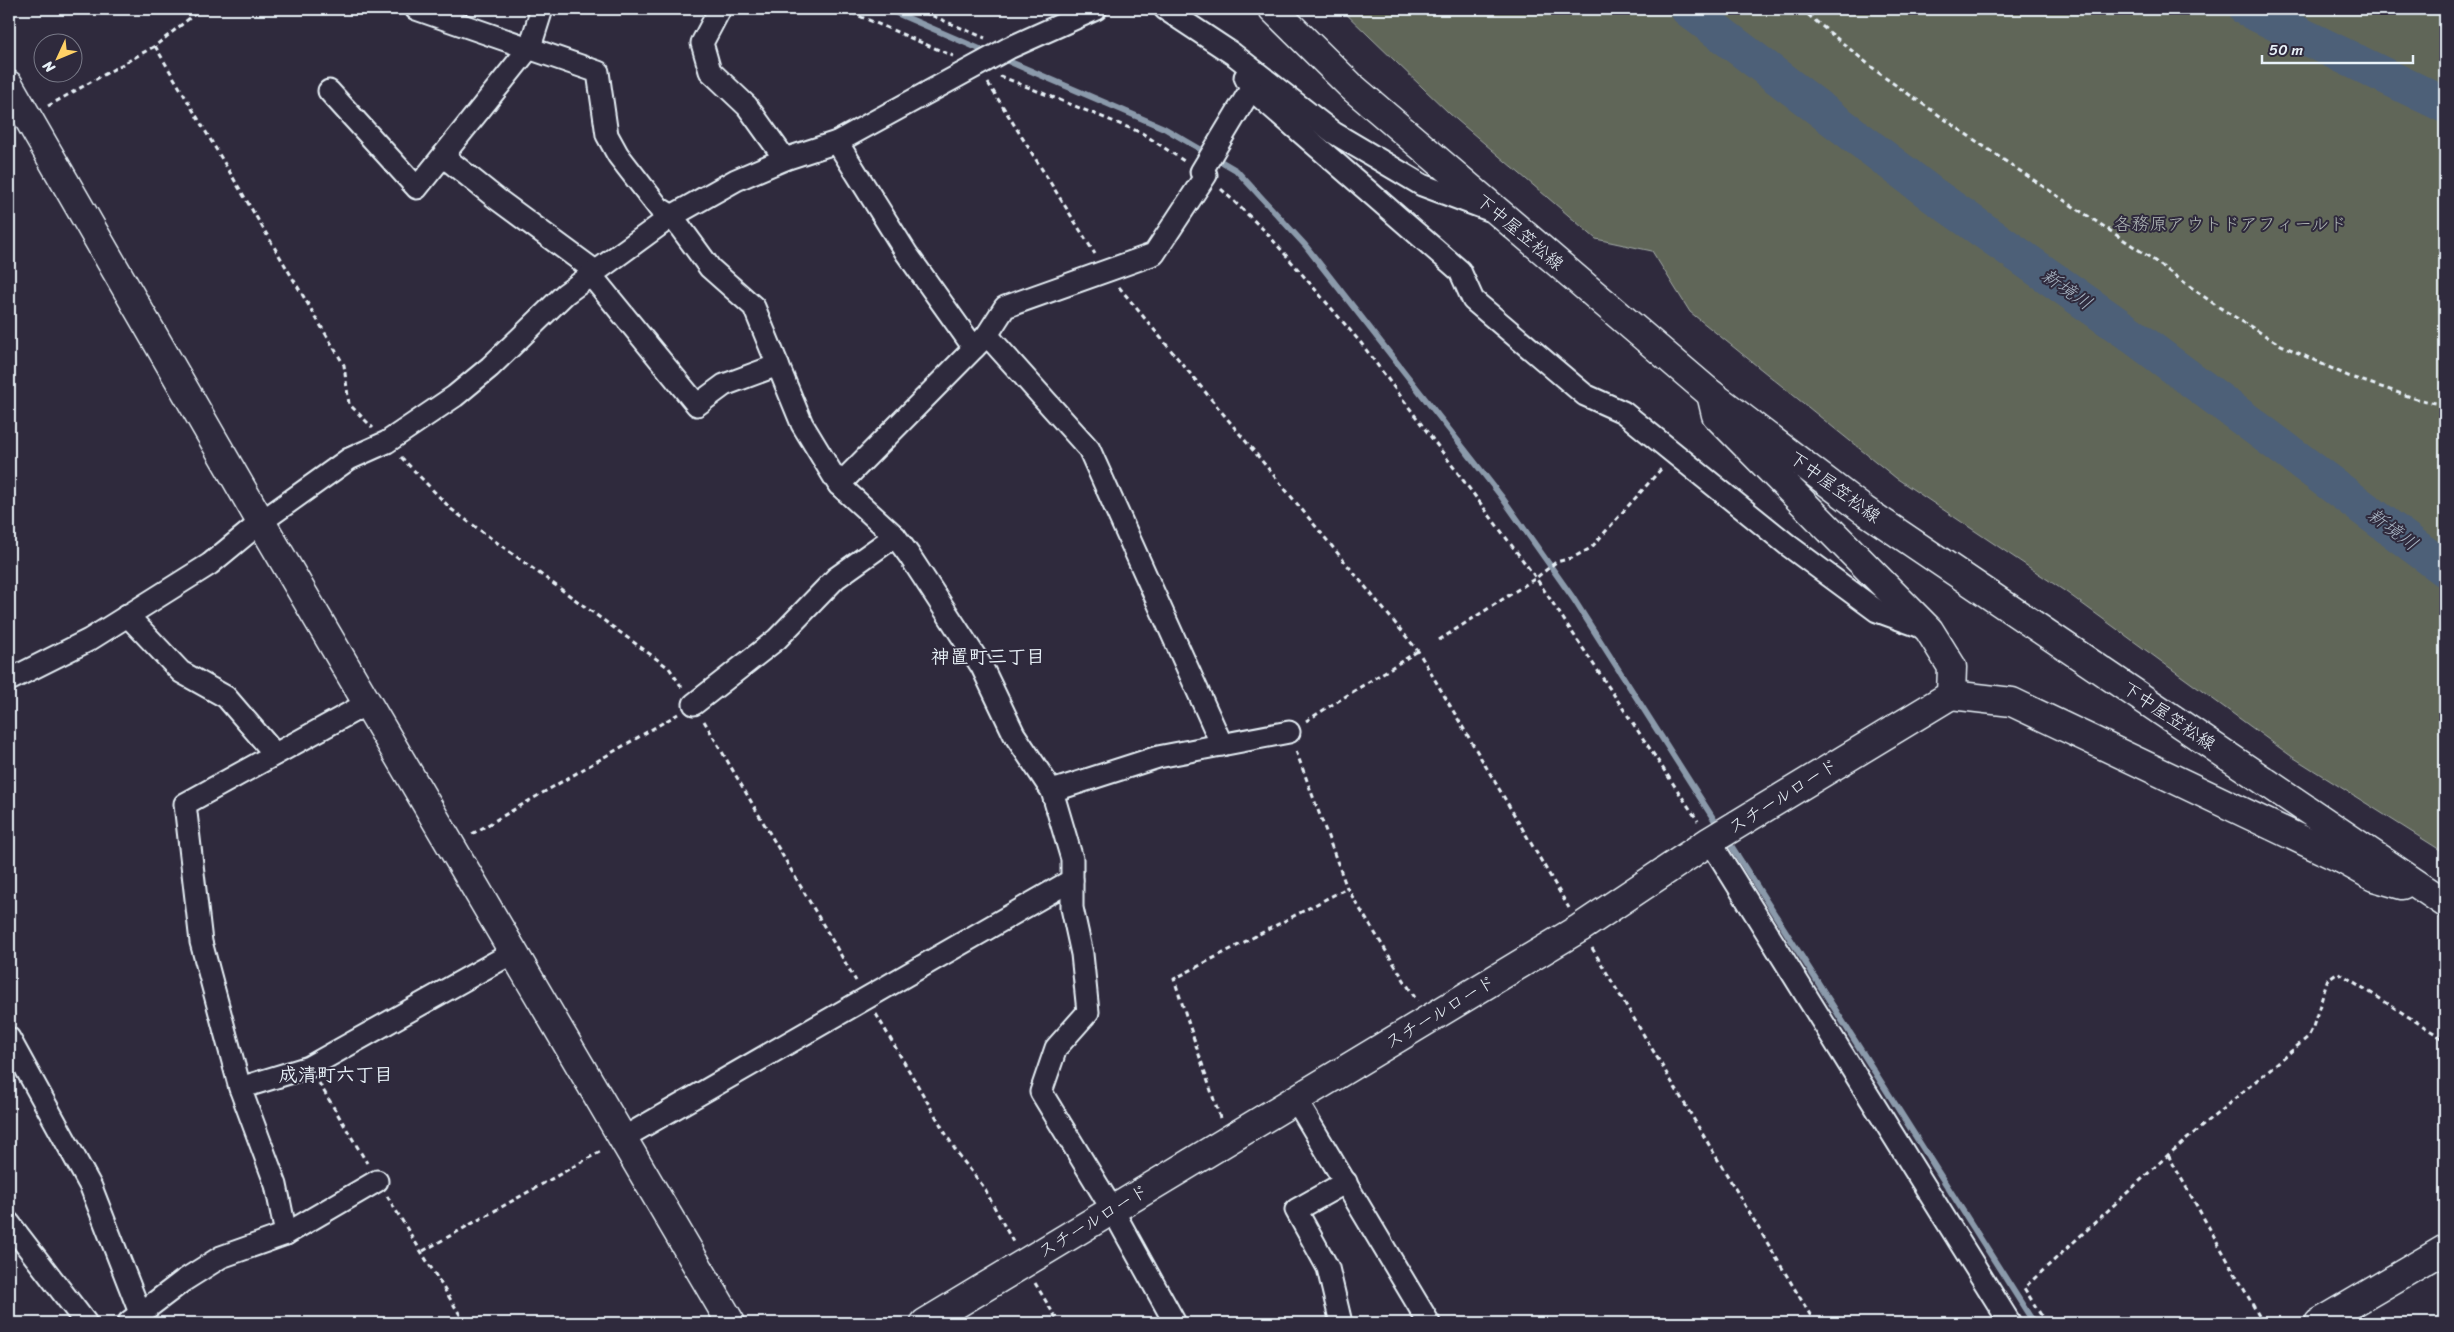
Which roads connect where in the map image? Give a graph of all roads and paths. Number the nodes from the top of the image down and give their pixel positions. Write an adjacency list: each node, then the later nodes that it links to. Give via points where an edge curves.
1 (201, 9): 11 (path)
2 (416, 9): 12 (street)
3 (542, 9): 12 (street)
4 (720, 9): 22 (street, via 702,44 710,71 747,106)
5 (843, 9): 15 (path)
6 (916, 9): 13 (path)
7 (1096, 9): 13 (street)
8 (1166, 9): 14 (street)
9 (1274, 9): 24 (street, 下中屋笠松線, via 1352,87)
10 (1801, 9): 31 (path, via 1884,77 2217,306 2279,344 2348,376 2418,399)
11 (155, 46): 19 (path); 32 (path, via 344,365 349,404)
12 (530, 47): 21 (street); 25 (street, via 598,72 606,135 659,208)
13 (1007, 49): 15 (street)
14 (1233, 54): 17 (street); 24 (street, via 1334,133 1422,185)
15 (982, 64): 20 (street); 23 (path, via 1142,133); 26 (path)
16 (9, 85): 19 (street)
17 (1252, 89): 23 (street); 33 (street, via 1460,271 1473,300 1585,395 1623,412)
18 (329, 91): 21 (street, via 417,188)
19 (20, 114): 35 (street)
20 (836, 142): 22 (street); 28 (street, via 907,254)
21 (443, 156): 27 (street)
22 (785, 159): 25 (street, via 736,180)
23 (1207, 165): 26 (street, via 1154,254); 37 (path, via 1361,343)
24 (1497, 213): 30 (street, 下中屋笠松線)
25 (672, 216): 27 (street); 29 (street, via 710,268 754,307)
26 (1105, 270): 28 (street, via 1005,307); 41 (path)
27 (593, 273): 29 (street, via 697,405 724,385); 32 (street, via 565,294 490,367 455,396)
28 (981, 341): 34 (street); 47 (street, via 1089,449)
29 (778, 365): 34 (street, via 802,424)
30 (1710, 394): 39 (street, via 1716,415); 52 (street, 下中屋笠松線, via 1864,510)
31 (2445, 404)
32 (387, 442): 35 (street, via 349,459); 45 (path, via 451,509 669,668)
33 (1675, 454): 37 (path, via 1591,548 1556,562); 39 (street, via 1788,546 1877,611)
34 (839, 484): 36 (street)
35 (261, 522): 38 (street, via 210,564); 44 (street)
36 (895, 536): 45 (street, via 836,578 777,639); 49 (street, via 982,668 1014,734)
37 (1536, 578): 40 (path); 50 (path)
38 (127, 615): 42 (street, via 89,640); 48 (street, via 181,672 226,697)
39 (1929, 630): 43 (street, via 1952,667)
40 (1439, 640)
41 (1418, 650): 46 (path); 57 (path)
42 (9, 680)
43 (1951, 695): 50 (street, スチールロード); 53 (street, via 2012,702)
44 (368, 703): 48 (street); 51 (street)
45 (694, 704): 51 (path)
46 (1289, 732): 47 (street); 55 (path)
47 (1222, 745): 49 (street, via 1158,757)
48 (275, 754): 62 (street, via 185,804 201,942)
49 (1052, 792): 54 (street, via 1072,859)
50 (1721, 834): 57 (street, スチールロード); 84 (street)
51 (451, 845): 58 (street)
52 (2368, 850): 53 (street); 56 (street, 下中屋笠松線)
53 (2342, 859): 56 (street, via 2374,877)
54 (1072, 880): 64 (street); 69 (street, via 1072,908 1082,954 1088,1012 1056,1048 1040,1092)
55 (1347, 888): 59 (path); 65 (path, via 1174,979)
56 (2440, 900)
57 (1580, 928): 59 (street, スチールロード); 83 (path)
58 (514, 952): 62 (street, via 309,1067); 64 (street)
59 (1428, 1018): 63 (street, スチールロード)
60 (9, 1038): 75 (street, via 91,1187)
61 (2445, 1040): 66 (path, via 2338,972 2328,979 2308,1036)
62 (240, 1088): 71 (street, via 276,1186)
63 (1296, 1100): 65 (street, スチールロード); 68 (street)
64 (623, 1138): 73 (path); 77 (street)
65 (1228, 1140): 69 (street, スチールロード)
66 (2168, 1155): 85 (path, via 2024,1288); 86 (path)
67 (378, 1181): 71 (street)
68 (1346, 1182): 81 (street, via 1296,1210 1328,1268); 82 (street)
69 (1112, 1209): 74 (street, スチールロード); 80 (street)
70 (9, 1222): 76 (street)
71 (286, 1234): 75 (street, via 221,1257 183,1281)
72 (2445, 1249): 87 (street)
73 (423, 1251)
74 (1024, 1263): 78 (street, スチールロード); 79 (path)
75 (137, 1320)
76 (86, 1323)
77 (731, 1323)
78 (925, 1323)
79 (1059, 1323)
80 (1174, 1323)
81 (1341, 1323)
82 (1429, 1323)
83 (1815, 1323)
84 (2010, 1323)
85 (2046, 1323)
86 (2263, 1323)
87 (2319, 1323)

